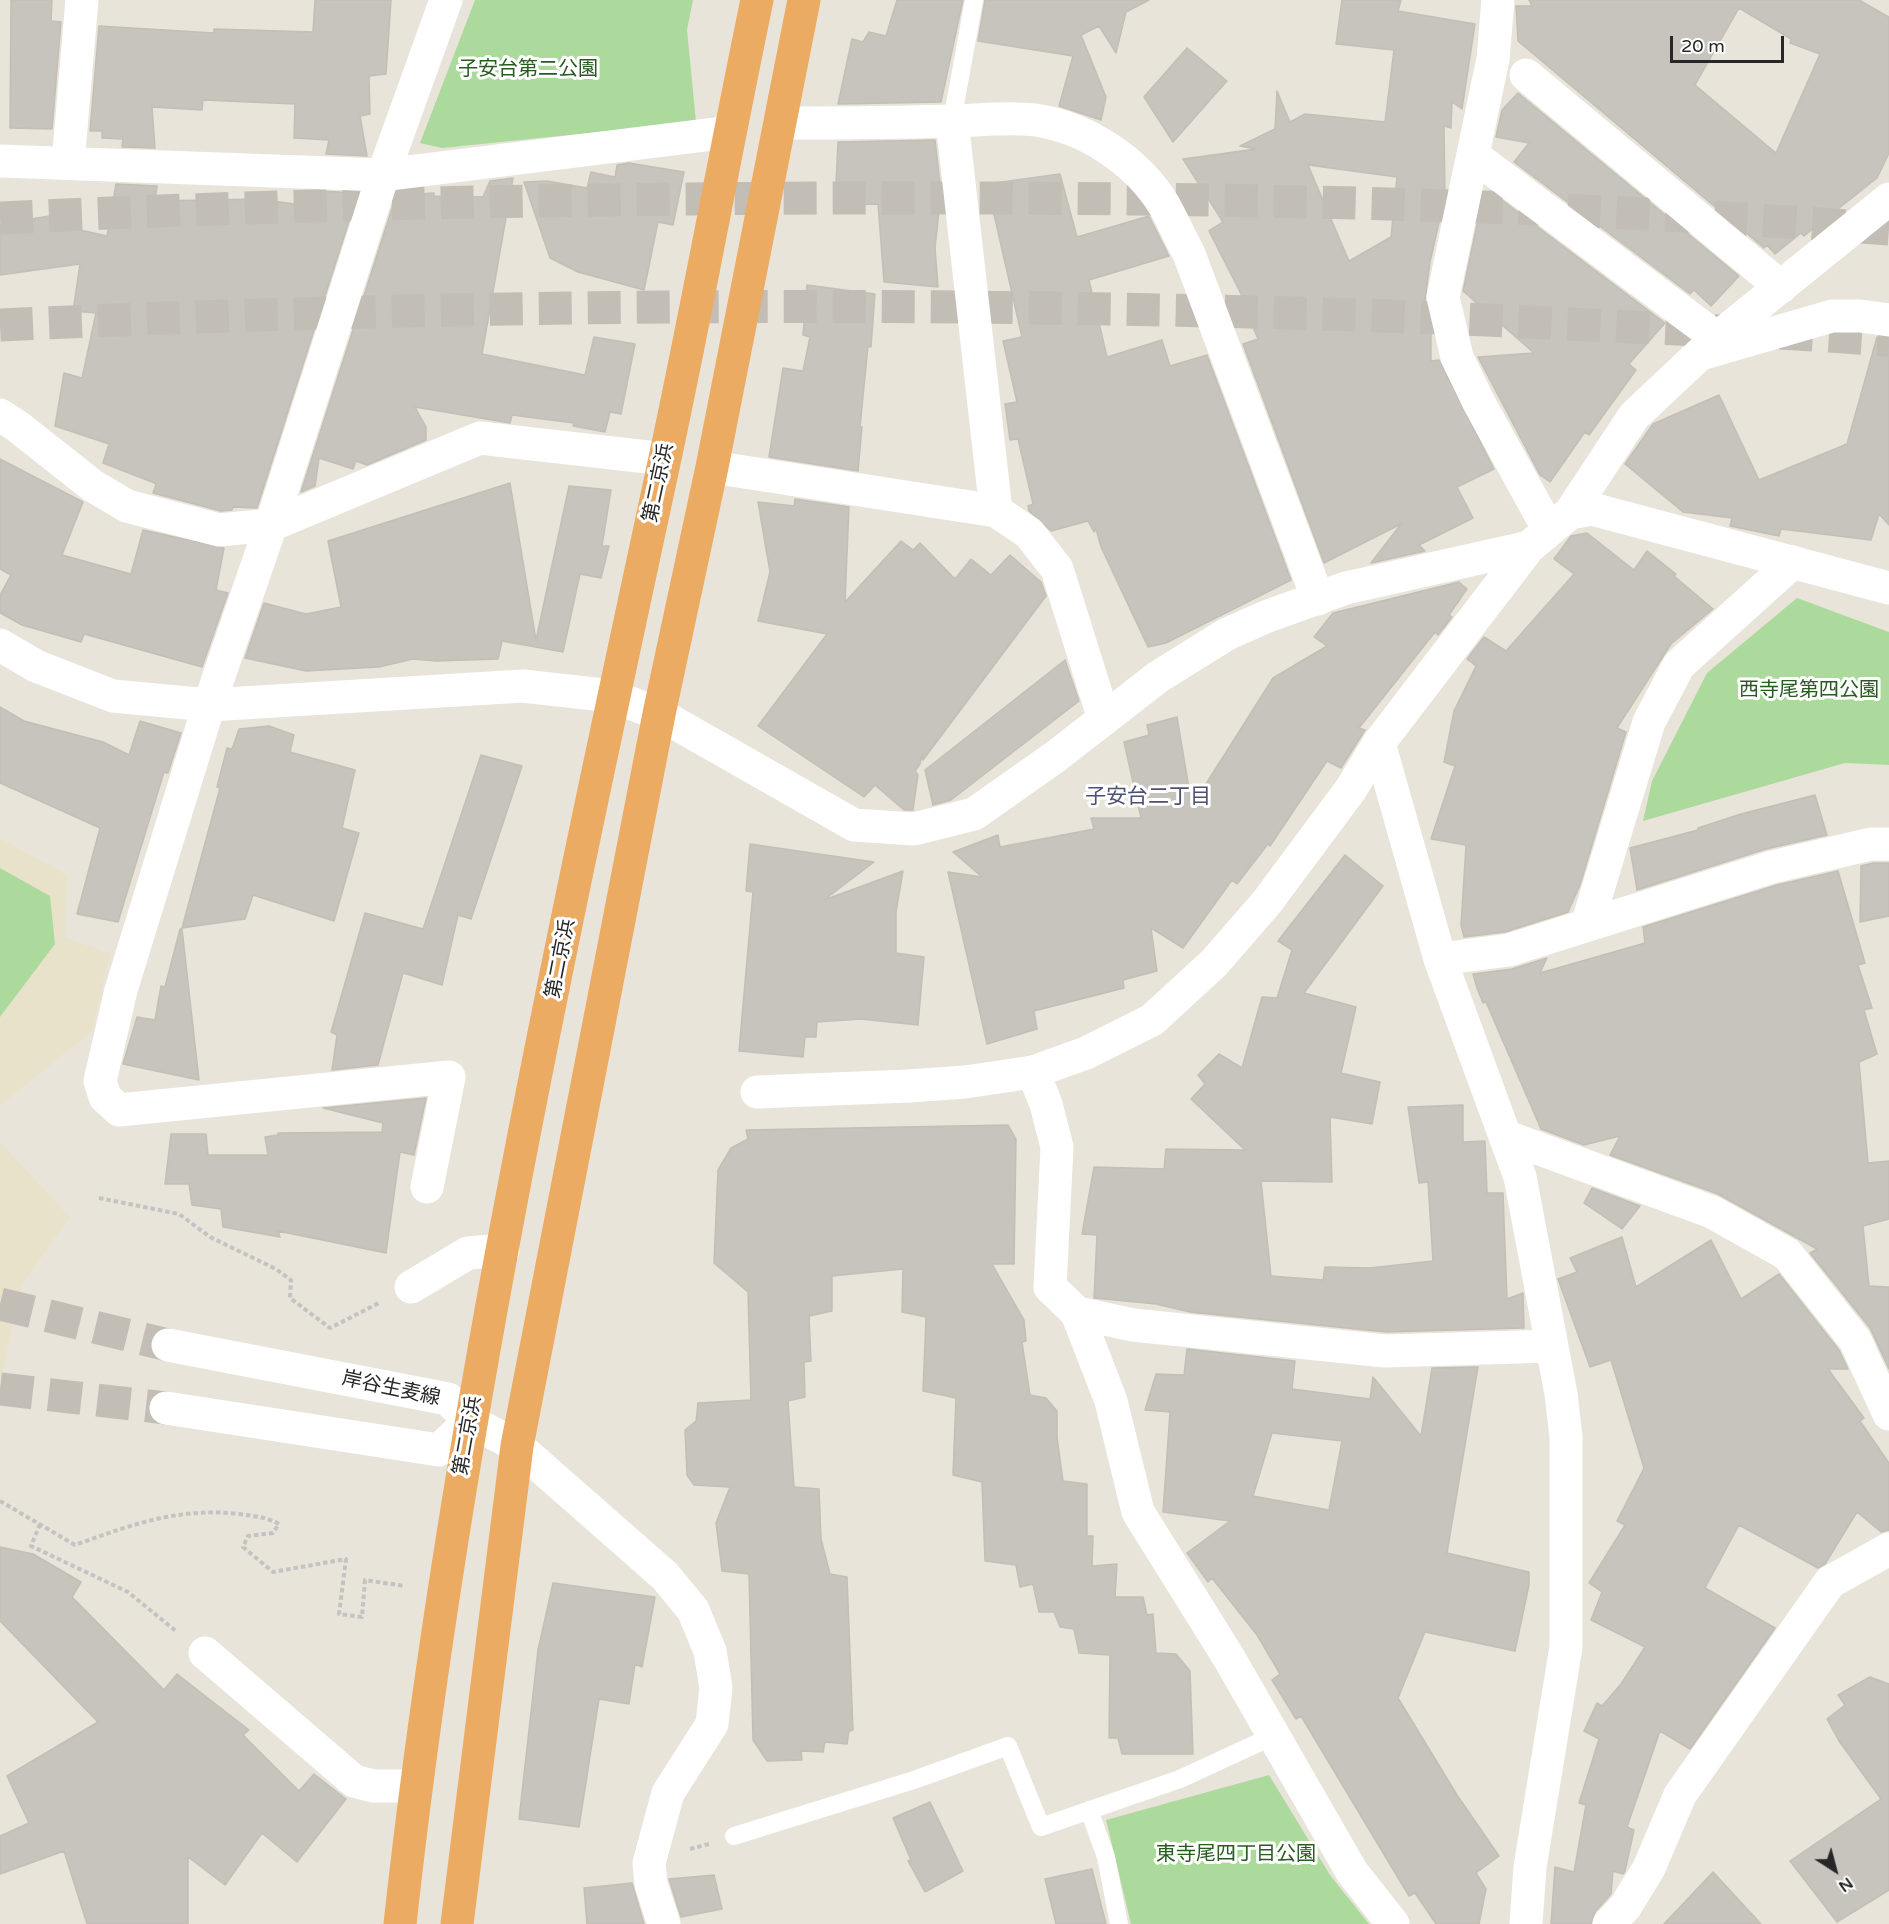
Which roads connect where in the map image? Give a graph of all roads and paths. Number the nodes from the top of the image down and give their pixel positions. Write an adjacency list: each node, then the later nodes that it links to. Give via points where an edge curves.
1 (82, 0): 13 (street)
2 (446, 0): 14 (street)
3 (757, 0): 10 (highway, 第二京浜)
4 (804, 0): 9 (highway)
5 (974, 0): 8 (lane)
6 (1498, 0): 7 (street)
7 (1507, 65): 11 (street); 16 (street)
8 (952, 121): 9 (street); 22 (street); 27 (street, via 989,117 1036,120 1076,131 1113,151 1143,178 1163,204 1189,254)
9 (780, 123): 21 (highway)
10 (730, 132): 14 (street); 20 (highway, 第二京浜)
11 (1474, 156): 18 (street); 24 (street, via 1443,297 1457,357)
12 (0, 161): 13 (street)
13 (68, 163): 14 (street)
14 (383, 175): 23 (street)
15 (1889, 199): 16 (street)
16 (1781, 287): 18 (street)
17 (1889, 320): 18 (street, via 1832,316)
18 (1709, 346): 24 (street, via 1634,416)
19 (0, 415): 23 (street, via 93,486 127,506 219,530)
20 (665, 459): 23 (street, via 480,438); 29 (highway, 第二京浜)
21 (712, 467): 22 (street); 31 (highway)
22 (996, 511): 32 (street, via 1029,533 1057,569)
23 (271, 525): 30 (street)
24 (1549, 530): 25 (street, via 1592,509); 27 (street); 33 (street)
25 (1793, 562): 26 (street); 35 (street, via 1678,665 1649,722)
26 (1889, 588)
27 (1318, 598): 32 (street, via 1227,634 1158,676)
28 (0, 645): 30 (street, via 36,666 113,696)
29 (612, 696): 30 (street, via 523,686); 31 (street); 42 (highway, 第二京浜)
30 (209, 705): 40 (street, via 121,990 100,1081 105,1097 119,1110 449,1077)
31 (660, 714): 32 (street, via 854,825 914,829 974,814); 50 (highway)
32 (1104, 719)
33 (1379, 743): 36 (street); 37 (street, via 1351,789 1268,902 1214,963 1152,1020 1086,1053)
34 (1889, 844): 35 (street, via 1871,844 1772,867)
35 (1587, 925): 36 (street, via 1509,950)
36 (1440, 959): 39 (street)
37 (1033, 1072): 38 (street, via 965,1082); 44 (street, via 1057,1147 1050,1287)
38 (757, 1092)
39 (1507, 1137): 46 (street, via 1520,1177); 48 (street, via 1712,1212 1787,1254 1855,1340)
40 (427, 1187)
41 (99, 1198): 43 (path, via 179,1214 210,1237 291,1280 290,1298 330,1328)
42 (503, 1250): 43 (street, via 468,1253); 49 (highway, 第二京浜)
43 (411, 1287)
44 (1077, 1313): 46 (street, via 1133,1325 1385,1351); 56 (street, via 1111,1401 1138,1512)
45 (168, 1345): 49 (street, 岸谷生麦線, via 448,1399)
46 (1552, 1346): 66 (street, via 1566,1437 1566,1647 1530,1868)
47 (166, 1408): 49 (street, via 439,1450)
48 (1889, 1414)
49 (470, 1420): 50 (street, 岸谷生麦線); 57 (highway, 第二京浜)
50 (517, 1446): 60 (street, 岸谷生麦線, via 665,1576 693,1610 710,1651 716,1688 712,1724 668,1793); 62 (highway)
51 (0, 1501): 52 (path)
52 (40, 1524): 54 (path, via 75,1545 134,1523 207,1510 267,1517 279,1524 273,1533 248,1536 243,1547 273,1572 346,1559 339,1614 362,1617 365,1580); 55 (path, via 32,1546 128,1592)
53 (1889, 1549): 67 (street, via 1830,1582 1680,1795 1649,1868)
54 (405, 1586)
55 (205, 1653): 57 (street, via 354,1781 373,1786)
56 (1273, 1736): 58 (lane, via 1180,1779); 65 (street, via 1352,1872)
57 (415, 1786): 61 (highway, 第二京浜)
58 (1089, 1810): 59 (lane, via 1041,1827 1008,1746); 64 (lane, via 1106,1857)
59 (734, 1836): 60 (path)
60 (657, 1860): 63 (street, via 651,1884)
61 (400, 1924)
62 (457, 1924)
63 (664, 1924)
64 (1119, 1924)
65 (1393, 1924)
66 (1526, 1924)
67 (1610, 1924)

